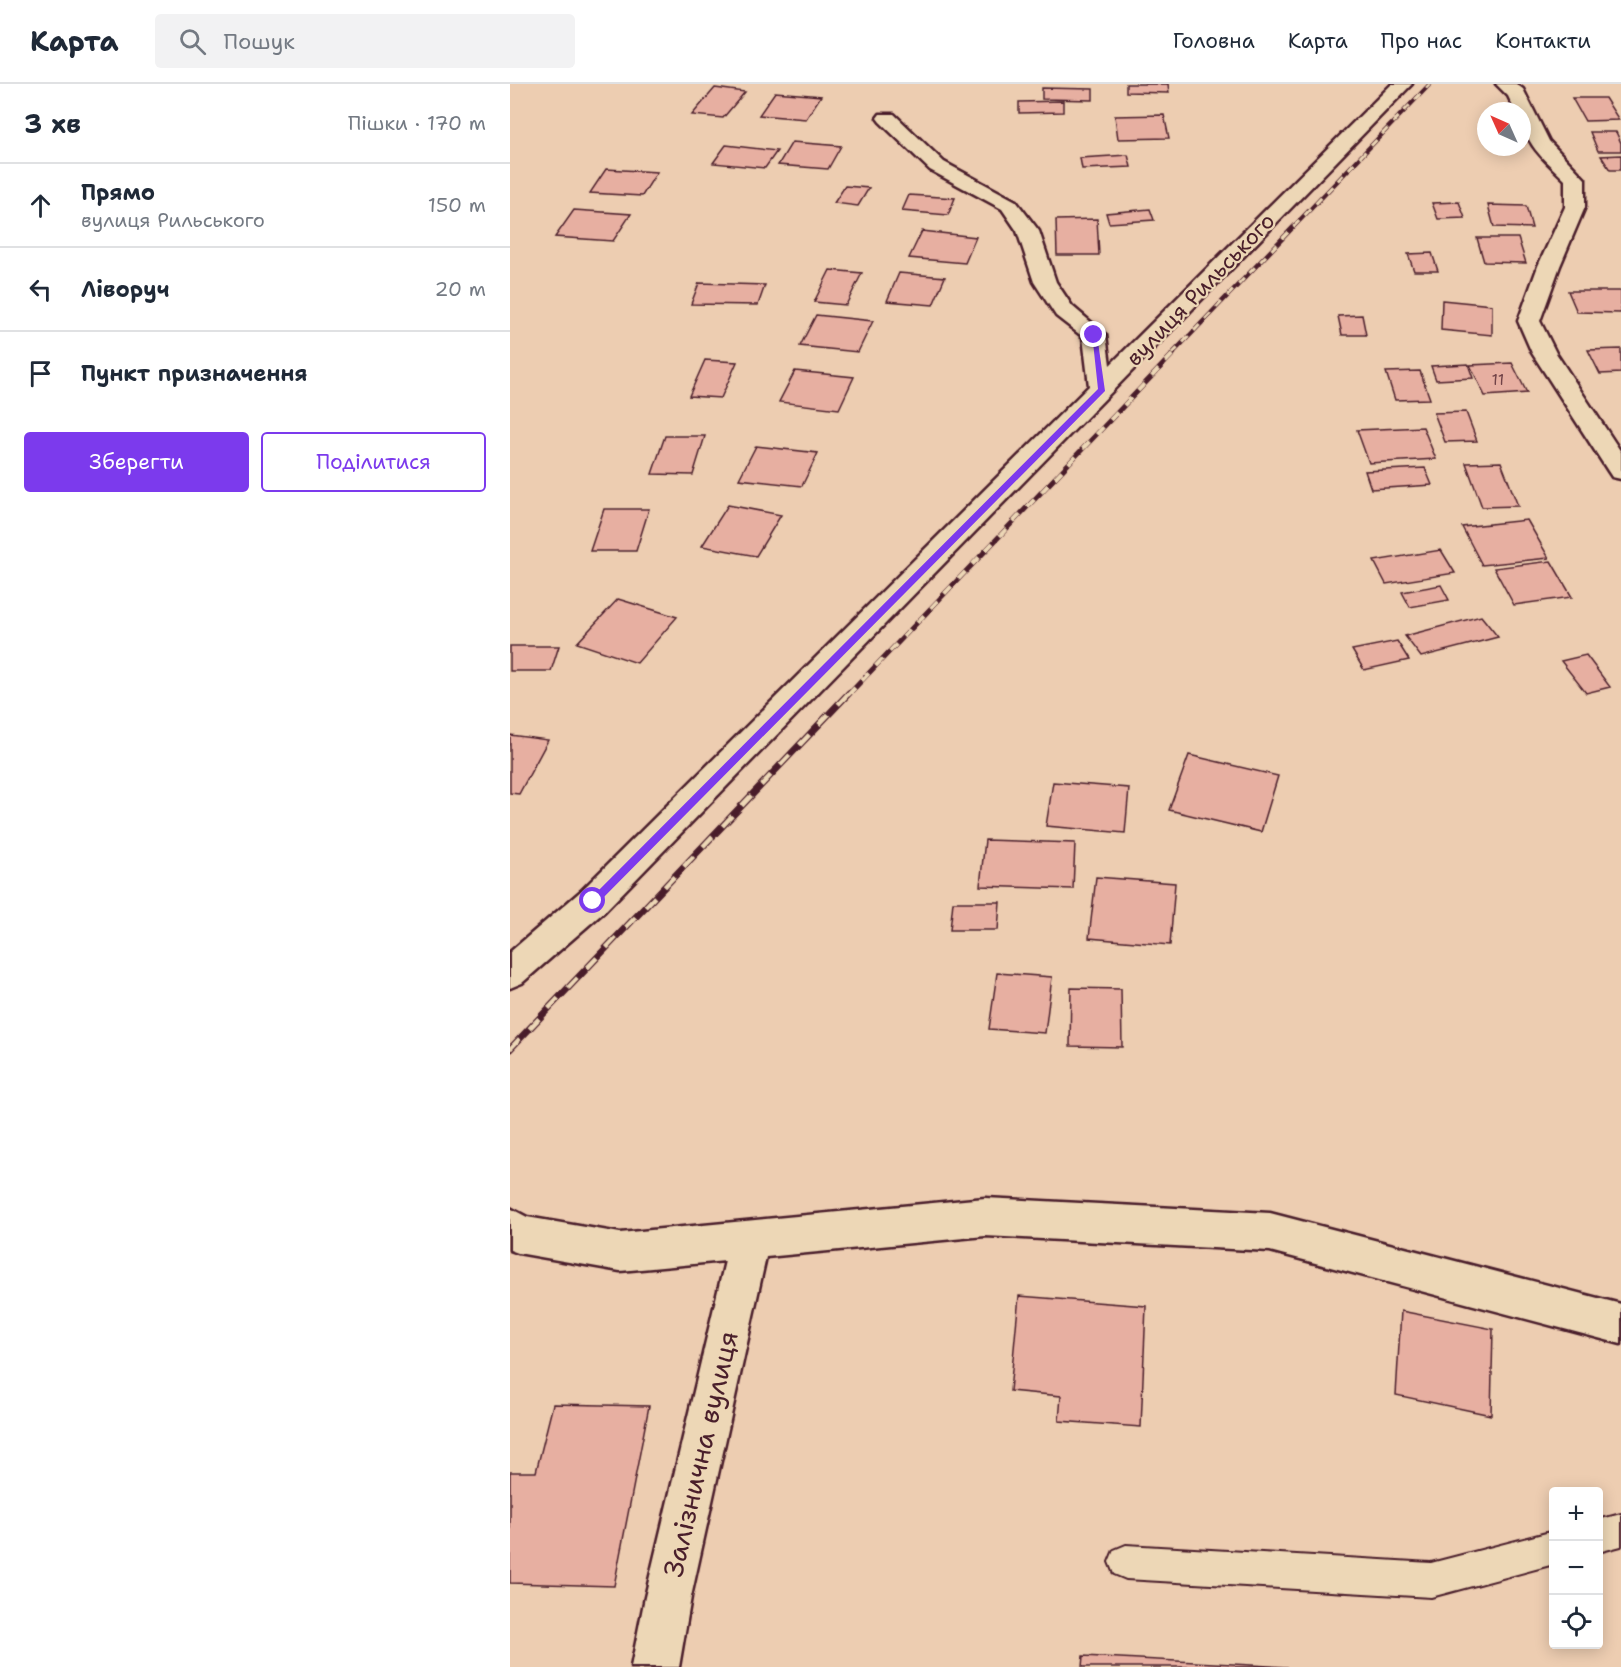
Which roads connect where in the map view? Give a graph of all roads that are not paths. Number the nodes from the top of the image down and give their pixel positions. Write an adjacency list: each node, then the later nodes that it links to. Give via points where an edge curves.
1 (1403, 84): 4 (street, вулиця Рильського)
2 (1505, 84): 7 (street, via 1516,93 1540,144 1575,179 1575,207 1529,321 1544,353)
3 (887, 118): 5 (street, via 937,166 1009,205 1028,231 1045,282 1064,311)
4 (1158, 329): 5 (street); 6 (street, вулиця Рильського)
5 (1110, 334): 6 (street)
6 (1102, 390): 8 (street, вулиця Рильського, via 593,901)
7 (1621, 471)
8 (510, 974)
9 (510, 1227): 10 (street, via 518,1234 620,1252)
10 (750, 1241): 11 (street, via 985,1217 1270,1232); 16 (street, Залізнична вулиця)
11 (1621, 1324)
12 (1621, 1530): 13 (lane)
13 (1603, 1535)
14 (1549, 1548): 15 (lane, via 1431,1580)
15 (1126, 1562)
16 (655, 1667)

